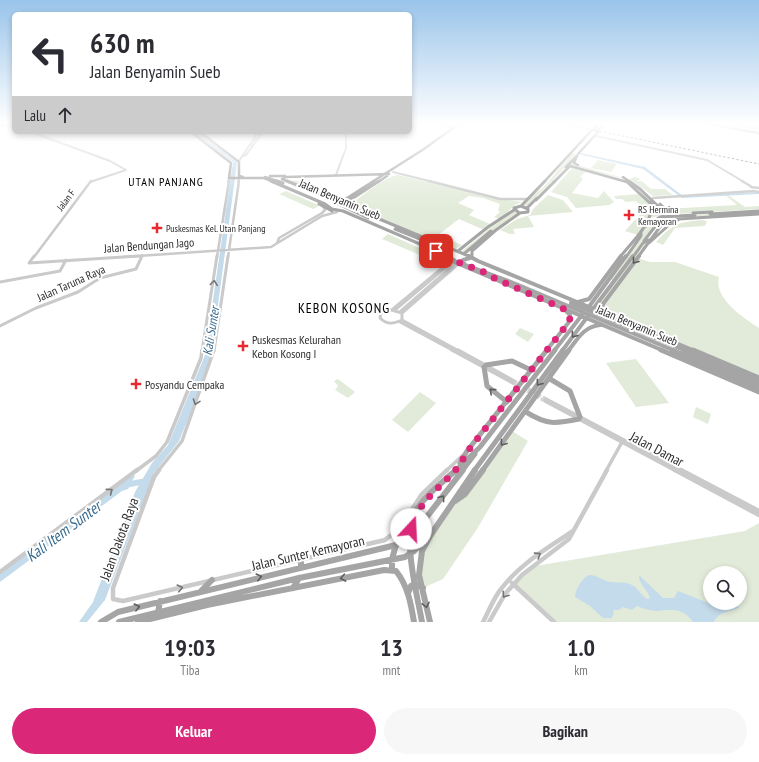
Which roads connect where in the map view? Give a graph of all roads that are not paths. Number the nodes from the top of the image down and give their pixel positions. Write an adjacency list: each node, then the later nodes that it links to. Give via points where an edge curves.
1 (86, 152): 86 (street, Jalan F, via 126,170 91,180)
2 (217, 152): 22 (main road, via 230,162)
3 (226, 152): 13 (main road)
4 (243, 152): 12 (street)
5 (248, 152): 12 (street)
6 (345, 152): 19 (street)
7 (421, 152): 14 (main road)
8 (574, 152): 41 (main road, via 542,188)
9 (580, 152): 11 (main road)
10 (673, 152): 29 (street, via 706,160)
11 (577, 155): 15 (main road, via 574,163); 16 (main road)
12 (243, 156): 13 (street)
13 (239, 162): 21 (main road, via 240,177)
14 (406, 162): 17 (main road); 17 (main road)
15 (576, 166): 16 (main road); 33 (main road, via 625,178); 38 (main road, via 625,180)
16 (564, 170): 52 (main road, via 546,192)
17 (387, 174): 18 (street); 18 (street); 19 (main road); 20 (main road); 45 (main road)
18 (403, 174): 44 (street, via 500,199)
19 (336, 175): 20 (main road); 21 (main road); 31 (main road, Jalan Benyamin Sueb, via 283,177 282,180)
20 (379, 176): 43 (main road)
21 (263, 177): 25 (main road, Jalan Benyamin Sueb)
22 (230, 178): 24 (main road); 77 (street)
23 (258, 178): 24 (main road); 26 (main road, Jalan Benyamin Sueb); 28 (main road, Jalan Benyamin Sueb)
24 (238, 179): 76 (street)
25 (275, 179): 26 (main road); 27 (main road, Jalan Benyamin Sueb)
26 (271, 181): 28 (main road, Jalan Benyamin Sueb)
27 (281, 182): 28 (main road); 30 (main road, Jalan Benyamin Sueb)
28 (278, 185): 30 (main road, Jalan Benyamin Sueb); 34 (main road, Jalan Benyamin Sueb)
29 (752, 187): 32 (street); 35 (street, via 750,188)
30 (293, 188): 31 (main road); 34 (main road); 39 (main road, Jalan Benyamin Sueb); 40 (main road, Jalan Benyamin Sueb)
31 (301, 188): 37 (main road, Jalan Benyamin Sueb)
32 (759, 188)
33 (640, 189): 42 (main road); 73 (main road, via 660,208 664,216 664,223)
34 (288, 190): 46 (main road, Jalan Benyamin Sueb)
35 (754, 191): 36 (street); 42 (street)
36 (759, 192)
37 (317, 195): 40 (main road); 47 (main road, Jalan Benyamin Sueb)
38 (643, 196): 53 (main road, via 658,212 665,213); 64 (main road, via 652,207)
39 (308, 197): 46 (main road); 48 (main road, Jalan Benyamin Sueb)
40 (320, 198): 47 (main road, Jalan Benyamin Sueb)
41 (529, 198): 44 (street); 49 (main road)
42 (653, 198): 53 (main road)
43 (346, 199): 45 (main road); 47 (main road)
44 (518, 199): 49 (street)
45 (350, 200): 51 (main road)
46 (314, 202): 48 (main road, Jalan Benyamin Sueb)
47 (334, 202): 48 (main road); 50 (main road, Jalan Benyamin Sueb); 51 (main road, Jalan Benyamin Sueb)
48 (325, 205): 54 (main road, Jalan Benyamin Sueb); 74 (street, via 322,213 279,238)
49 (523, 205): 52 (main road); 55 (main road, via 516,207)
50 (344, 207): 54 (main road); 66 (main road, Jalan Benyamin Sueb)
51 (349, 207): 61 (main road, Jalan Benyamin Sueb)
52 (528, 207): 55 (main road, via 528,212)
53 (665, 209): 59 (main road)
54 (338, 211): 63 (main road, Jalan Benyamin Sueb); 65 (main road, Jalan Benyamin Sueb); 74 (street)
55 (517, 212): 79 (main road); 79 (main road, via 473,240); 82 (main road, via 472,251)
56 (714, 212): 58 (main road); 59 (main road); 62 (main road)
57 (746, 212): 58 (main road); 60 (main road); 62 (main road)
58 (759, 212): 60 (main road); 62 (main road)
59 (676, 214): 64 (main road)
60 (749, 214): 62 (main road)
61 (371, 216): 66 (main road); 72 (main road, Jalan Benyamin Sueb)
62 (721, 216): 67 (main road, via 660,217); 73 (main road, via 676,220 665,227 655,240); 75 (main road, via 660,220)
63 (356, 217): 65 (main road); 70 (main road, Jalan Benyamin Sueb)
64 (649, 218): 67 (main road)
65 (365, 223): 69 (main road, Jalan Benyamin Sueb)
66 (381, 223): 71 (main road, Jalan Benyamin Sueb)
67 (645, 227): 68 (main road)
68 (641, 232): 96 (main road); 120 (main road, via 641,236)
69 (390, 234): 70 (main road); 81 (main road, Jalan Benyamin Sueb)
70 (395, 234): 81 (main road, Jalan Benyamin Sueb)
71 (417, 238): 72 (main road); 78 (main road, Jalan Benyamin Sueb)
72 (430, 240): 79 (main road, Jalan Benyamin Sueb)
73 (650, 240): 75 (main road); 92 (main road, one-way to 92)
74 (277, 243): 76 (street, Jalan Bendungan Jago, via 271,246)
75 (643, 243): 88 (main road)
76 (229, 249): 77 (street, Jalan Bendungan Jago); 153 (street, Jalan Dakota Raya, one-way to 153, via 212,360 182,441 154,477 113,588 112,597 123,601)
77 (219, 250): 80 (street, Jalan Bendungan Jago); 150 (street, one-way to 77, via 156,456 165,445 201,358)
78 (453, 252): 81 (main road, via 453,255); 82 (main road, Jalan Benyamin Sueb)
79 (463, 252): 82 (main road, Jalan Benyamin Sueb)
80 (142, 255): 83 (street, Jalan Bendungan Jago); 109 (street, Jalan Taruna Raya, via 136,269 102,277 79,291 24,313)
81 (448, 257): 84 (main road, Jalan Benyamin Sueb); 85 (main road, Jalan Benyamin Sueb); 101 (street, via 446,265)
82 (471, 258): 85 (main road, via 463,260); 87 (main road, Jalan Benyamin Sueb); 90 (main road, Jalan Benyamin Sueb)
83 (66, 260): 86 (street, Jalan Bendungan Jago); 93 (street, via 60,271)
84 (455, 263): 91 (main road, Jalan Benyamin Sueb); 101 (street); 103 (street)
85 (464, 263): 89 (main road, Jalan Benyamin Sueb)
86 (29, 264)
87 (494, 268): 90 (main road); 95 (main road, Jalan Benyamin Sueb)
88 (622, 270): 92 (main road); 115 (main road, one-way to 115)
89 (482, 271): 91 (main road); 98 (main road, Jalan Benyamin Sueb)
90 (498, 272): 94 (main road, Jalan Benyamin Sueb)
91 (494, 278): 97 (main road, Jalan Benyamin Sueb)
92 (621, 279): 100 (main road)
93 (0, 282)
94 (545, 292): 95 (main road); 105 (main road, Jalan Benyamin Sueb)
95 (555, 293): 99 (main road, Jalan Benyamin Sueb)
96 (589, 298): 99 (main road, via 584,302); 100 (main road, via 593,302)
97 (545, 301): 98 (main road); 102 (main road, Jalan Benyamin Sueb)
98 (553, 301): 111 (main road, Jalan Benyamin Sueb)
99 (575, 301): 104 (main road, Jalan Benyamin Sueb)
100 (603, 304): 104 (main road, via 602,308)
101 (395, 309): 103 (street); 106 (street, via 383,311 380,314 381,320 390,324)
102 (564, 309): 107 (main road, via 570,315); 110 (main road, Jalan Benyamin Sueb)
103 (401, 312): 106 (street)
104 (606, 313): 108 (main road, Jalan Benyamin Sueb)
105 (610, 319): 108 (main road); 121 (main road, Jalan Benyamin Sueb)
106 (401, 321): 116 (street)
107 (569, 322): 112 (main road, via 584,324); 114 (main road)
108 (631, 323): 118 (main road)
109 (0, 326)
110 (603, 326): 112 (main road, via 592,326); 113 (main road, Jalan Benyamin Sueb)
111 (625, 331): 113 (main road); 127 (main road, Jalan Benyamin Sueb)
112 (584, 332): 117 (main road)
113 (640, 342): 124 (main road)
114 (540, 360): 119 (main road); 120 (main road)
115 (555, 361): 117 (main road); 139 (main road, one-way to 139)
116 (485, 366): 119 (main road, via 512,361); 125 (street); 131 (main road, one-way to 116, via 487,386)
117 (558, 368): 123 (main road)
118 (739, 369): 121 (main road); 122 (main road)
119 (531, 370): 131 (main road)
120 (538, 372): 135 (main road)
121 (745, 376): 126 (main road, Jalan Benyamin Sueb)
122 (759, 378)
123 (550, 379): 132 (main road); 133 (main road, via 570,391)
124 (732, 380): 127 (main road); 129 (main road)
125 (513, 382)
126 (759, 382)
127 (751, 384): 128 (main road, Jalan Benyamin Sueb)
128 (759, 387)
129 (759, 392)
130 (546, 400): 133 (street, Jalan Damar)
131 (507, 402): 136 (main road)
132 (526, 412): 133 (main road, via 546,424); 139 (main road, one-way to 139, via 465,494)
133 (580, 418): 134 (street, Jalan Damar)
134 (623, 441): 138 (street, Jalan Damar); 154 (street, via 564,544)
135 (480, 447): 137 (main road); 143 (main road, Jalan Sunter Kemayoran, one-way to 135, via 412,536)
136 (467, 452): 137 (main road); 146 (street, Jalan Dakota Raya, via 422,494 400,528 385,540)
137 (456, 469): 166 (main road, via 424,502 414,516 411,529 411,561)
138 (720, 492): 140 (street, Jalan Damar); 141 (street, Jalan Damar)
139 (454, 501): 142 (main road)
140 (759, 511)
141 (759, 515)
142 (433, 531): 144 (main road, Jalan Sunter Kemayoran, via 414,551 405,557); 156 (main road, via 423,549 420,561)
143 (396, 545): 144 (main road); 145 (main road, Jalan Sunter Kemayoran)
144 (392, 559): 147 (main road, Jalan Sunter Kemayoran); 149 (main road)
145 (334, 560): 146 (main road, Jalan Sunter Kemayoran); 148 (main road)
146 (301, 564): 153 (street, Jalan Dakota Raya); 157 (main road, Jalan Sunter Kemayoran, one-way to 146)
147 (364, 566): 148 (main road, Jalan Sunter Kemayoran); 151 (main road)
148 (336, 570): 152 (main road, Jalan Sunter Kemayoran)
149 (392, 570): 151 (main road); 158 (main road, via 400,575)
150 (0, 572)
151 (371, 572): 155 (main road, one-way to 155)
152 (299, 578): 155 (main road); 160 (main road, Jalan Sunter Kemayoran)
153 (212, 580): 157 (main road)
154 (511, 582): 168 (street, via 500,590); 169 (street, one-way to 169); 170 (street)
155 (292, 588): 160 (main road)
156 (423, 588): 158 (main road, via 413,585); 167 (main road, one-way to 167)
157 (201, 591): 159 (main road, Jalan Sunter Kemayoran)
158 (408, 593): 165 (main road)
159 (160, 601): 161 (main road); 162 (main road, Jalan Sunter Kemayoran, one-way to 159, via 118,612)
160 (208, 602): 161 (main road, Jalan Sunter Kemayoran); 164 (main road)
161 (158, 613): 163 (main road, Jalan Sunter Kemayoran)
162 (102, 622)
163 (119, 622)
164 (138, 622)
165 (414, 622)
166 (422, 622)
167 (430, 622)
168 (483, 622)
169 (490, 622)
170 (554, 622)

